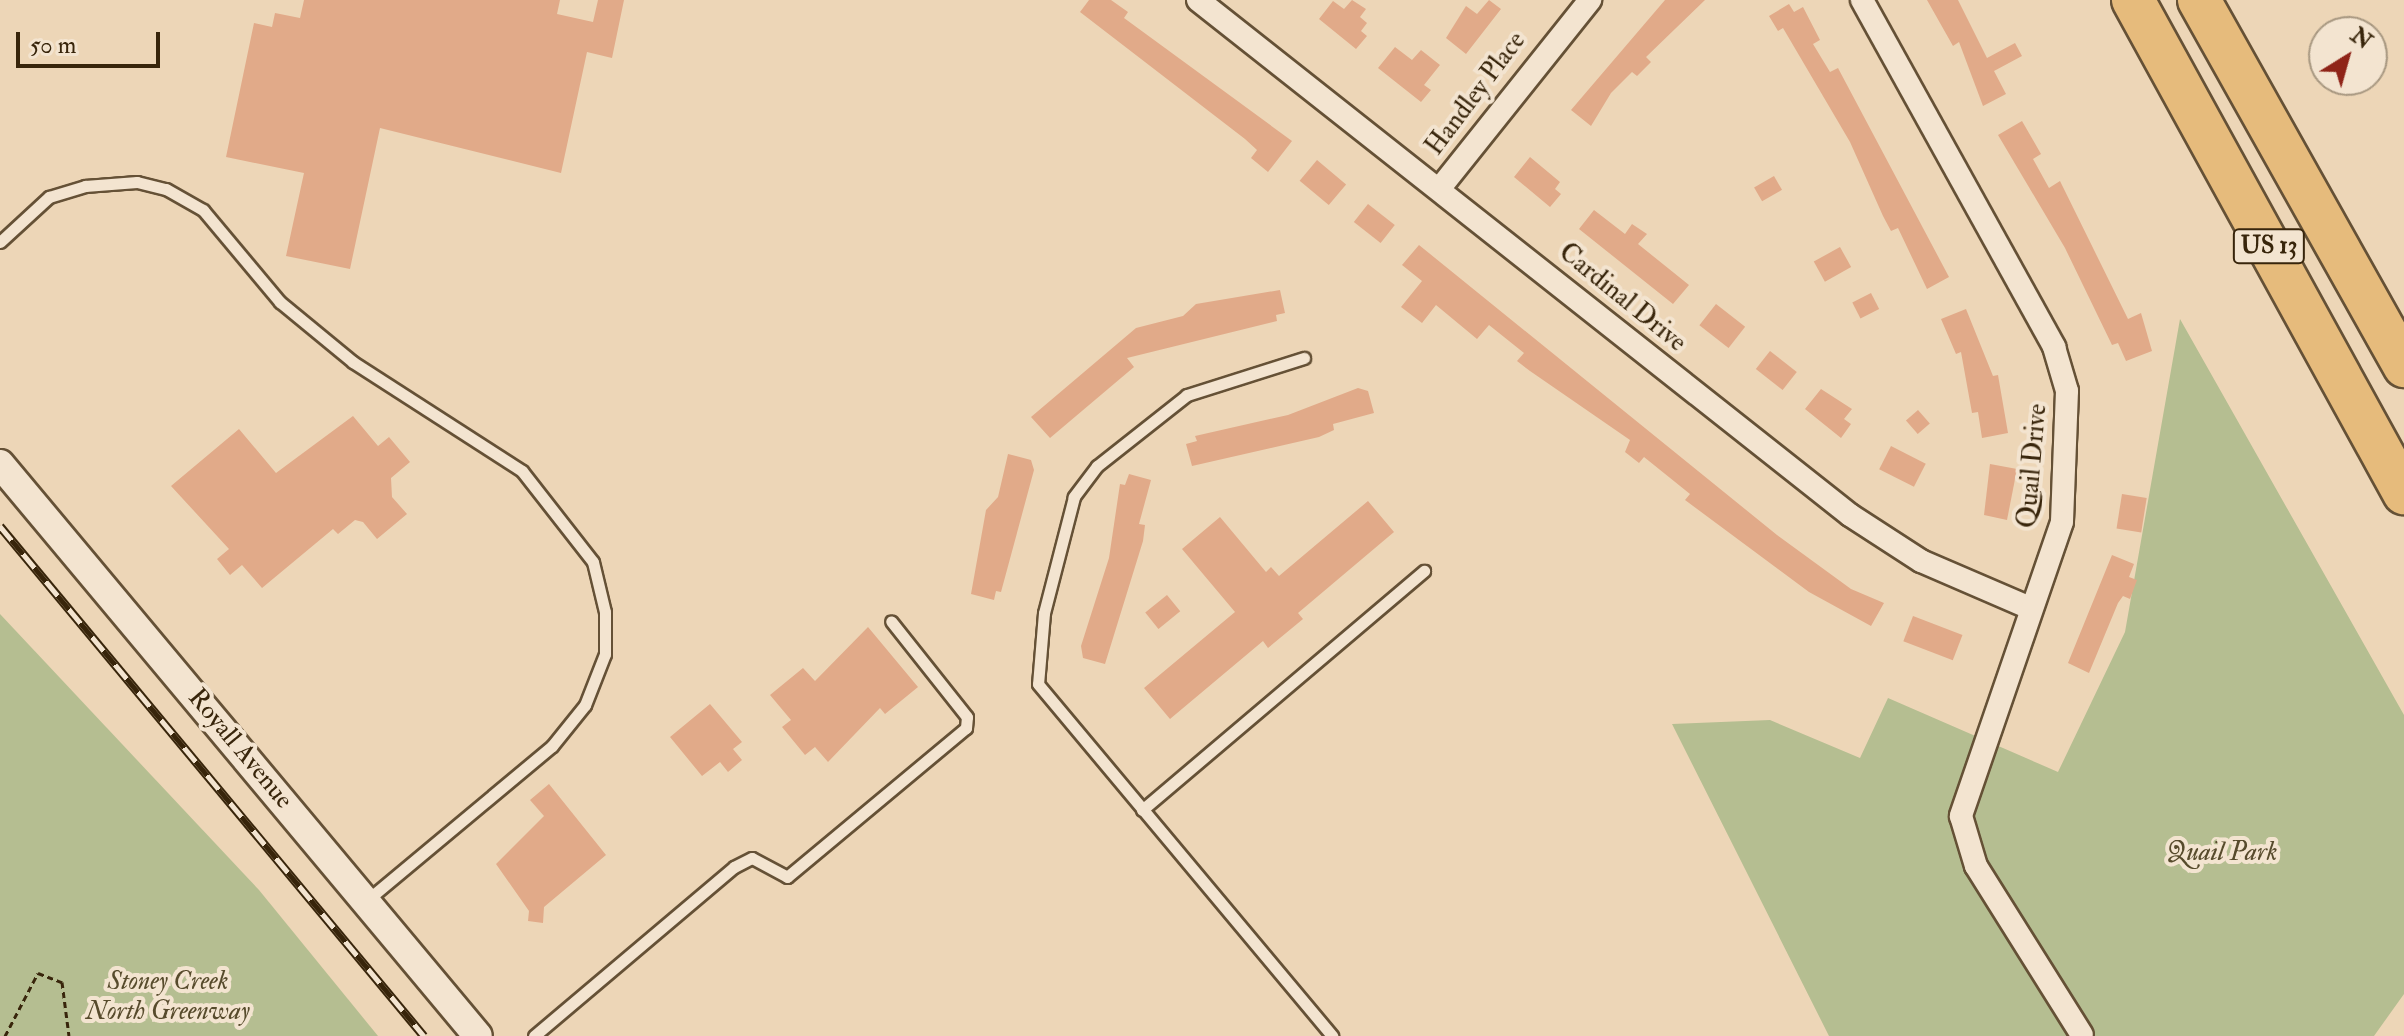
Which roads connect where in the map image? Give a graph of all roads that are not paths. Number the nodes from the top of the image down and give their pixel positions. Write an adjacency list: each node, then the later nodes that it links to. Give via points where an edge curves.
1 (1198, 0): 6 (street, Cardinal Drive)
2 (1590, 0): 6 (street, Handley Place)
3 (1862, 0): 13 (street, Quail Drive, via 2054,347 2067,391 2062,522)
4 (2133, 0): 11 (highway, US 13)
5 (2199, 0): 9 (highway, US 13)
6 (1440, 188): 13 (street, Cardinal Drive, via 1850,515 1921,561)
7 (0, 242): 16 (lane, via 49,197 85,186 137,182 166,189 203,210 280,302 353,362 522,471 593,562 605,612 605,654 585,705 552,746)
8 (1304, 358): 15 (lane, via 1187,395 1107,457 1074,497 1044,613 1038,684)
9 (2404, 366)
10 (0, 464): 16 (street, Royall Avenue)
11 (2404, 493)
12 (1424, 571): 15 (lane)
13 (2030, 608): 17 (street, Quail Drive, via 1961,816 1976,866)
14 (891, 621): 19 (lane, via 967,717 966,728 787,877 752,858 734,867)
15 (1142, 810): 20 (lane)
16 (365, 901): 18 (street, Royall Avenue)
17 (2082, 1035)
18 (478, 1036)
19 (534, 1036)
20 (1332, 1036)

